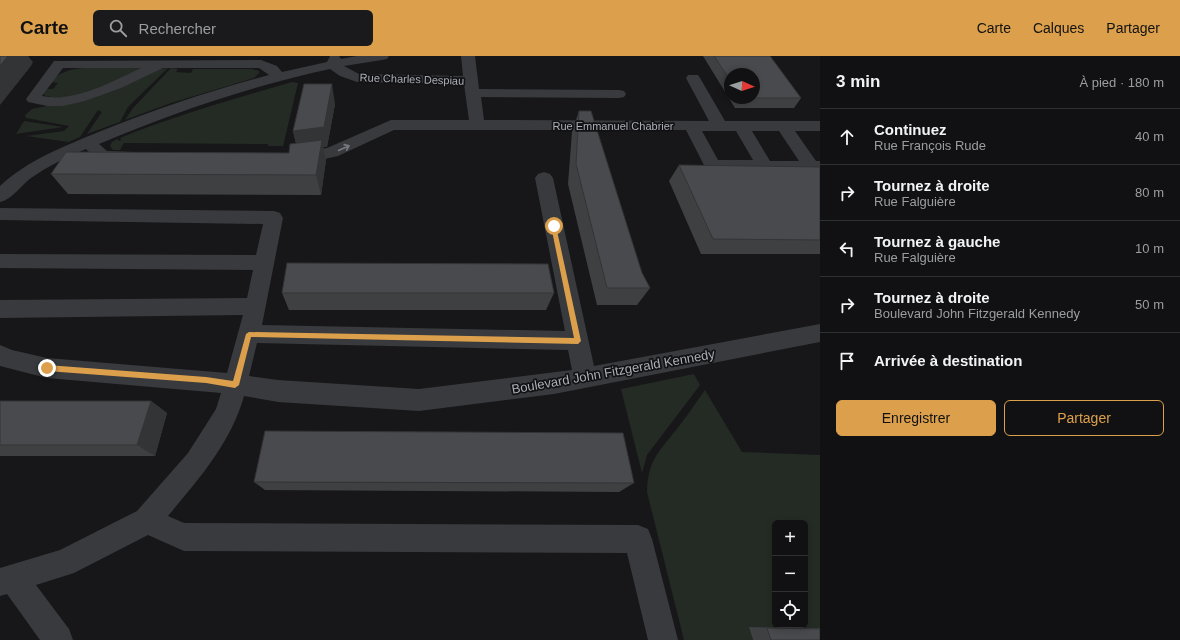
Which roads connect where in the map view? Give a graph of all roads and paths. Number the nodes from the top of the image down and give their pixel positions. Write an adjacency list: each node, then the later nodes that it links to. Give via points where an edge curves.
1 (382, 56): 3 (street)
2 (468, 56): 7 (street)
3 (334, 60): 5 (street); 7 (street, Rue Charles Despiau, via 345,73 357,78)
4 (161, 64): 4 (street, via 113,86 66,101 43,103 33,99 59,64); 5 (street, via 261,64 272,69)
5 (280, 77): 15 (street, via 211,96 131,123)
6 (693, 78): 11 (street)
7 (472, 87): 8 (street, Rue Charles Despiau); 9 (street)
8 (619, 94)
9 (477, 126): 10 (street, Rue Emmanuel Chabrier); 17 (street, Rue Emmanuel Chabrier, one-way to 9, via 305,158 336,152 391,125)
10 (692, 126): 11 (street, Rue Emmanuel Chabrier); 18 (street, via 712,165)
11 (720, 126): 12 (street, Rue Emmanuel Chabrier)
12 (741, 126): 13 (street, Rue Emmanuel Chabrier); 18 (street)
13 (784, 126): 14 (street, Rue Emmanuel Chabrier); 19 (street)
14 (820, 126)
15 (88, 142): 16 (street, via 103,156); 21 (street, via 24,174)
16 (142, 156)
17 (276, 158)
18 (765, 166): 19 (street)
19 (816, 167)
20 (544, 178): 29 (street)
21 (0, 196)
22 (0, 214): 24 (street, via 274,218)
23 (0, 261): 24 (street)
24 (265, 263): 25 (street)
25 (255, 306): 26 (street); 28 (street)
26 (0, 309)
27 (820, 333): 31 (street, Boulevard John Fitzgerald Kennedy)
28 (249, 334): 29 (street); 32 (street)
29 (578, 341): 31 (street)
30 (0, 355): 32 (street, Boulevard John Fitzgerald Kennedy, via 47,368 206,380)
31 (584, 378): 32 (street, Boulevard John Fitzgerald Kennedy, via 419,400 278,391)
32 (235, 385): 33 (street, via 227,414 197,462)
33 (147, 521): 34 (street, via 64,564); 36 (street, via 184,537 638,539)
34 (7, 580): 35 (street)
35 (58, 640)
36 (662, 640)

